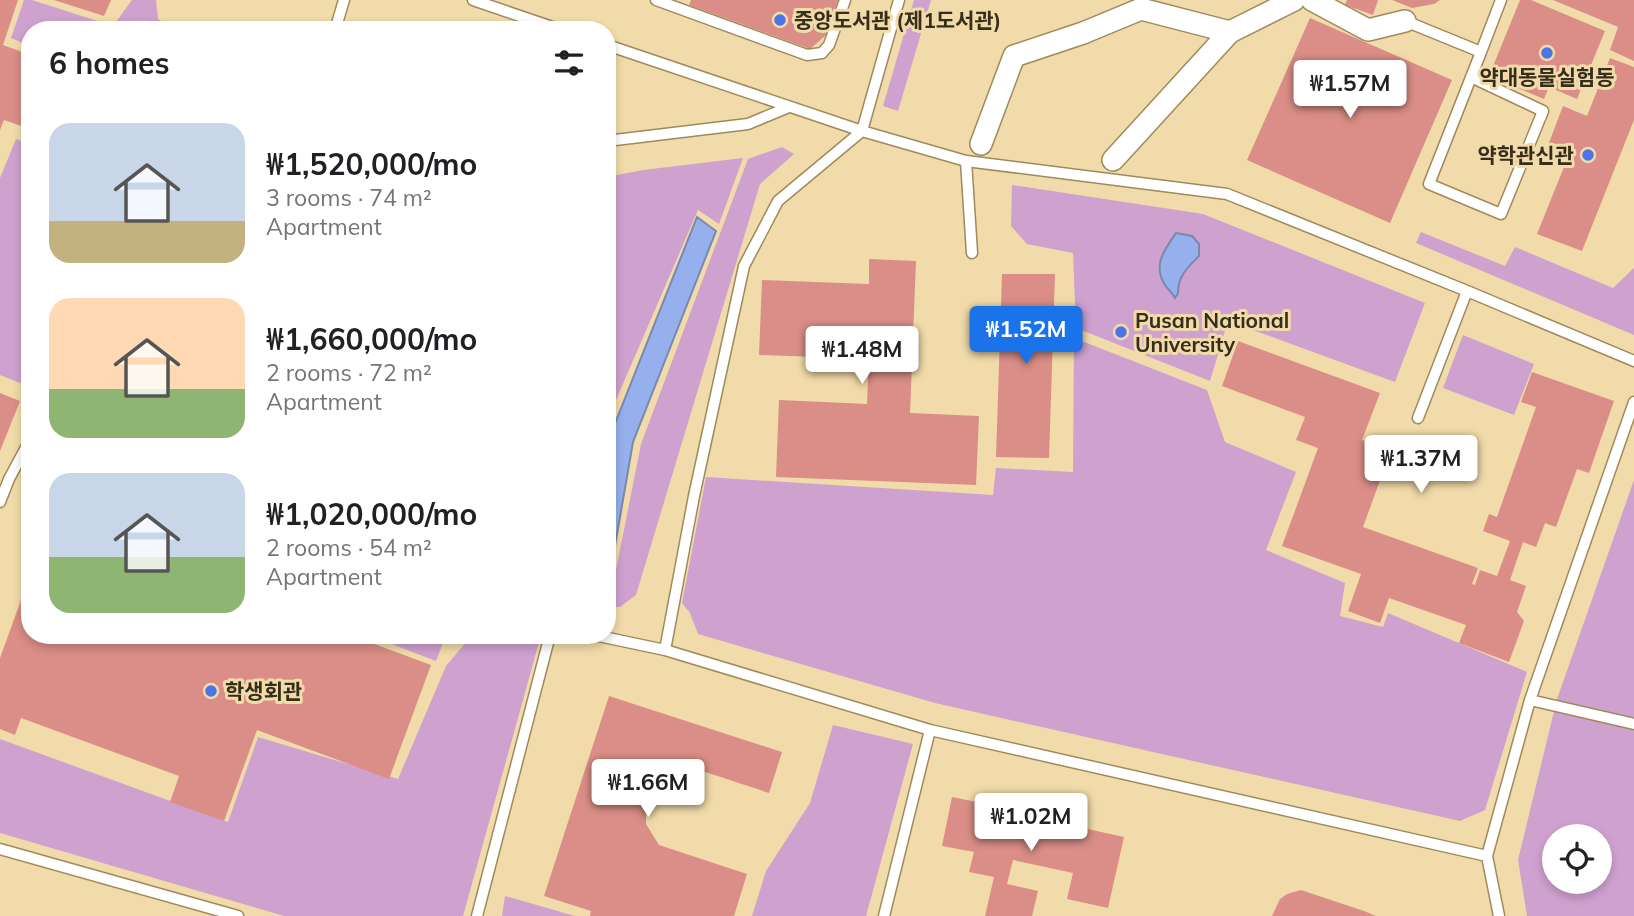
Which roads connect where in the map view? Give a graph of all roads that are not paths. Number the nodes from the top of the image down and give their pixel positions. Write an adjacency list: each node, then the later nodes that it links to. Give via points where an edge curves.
1 (344, 0): 10 (lane)
2 (473, 0): 11 (lane)
3 (656, 0): 4 (lane, via 807,55 822,53 829,46)
4 (845, 0)
5 (899, 0): 18 (lane)
6 (1294, 0): 13 (street)
7 (1312, 0): 12 (street, via 1368,30)
8 (1501, 0): 15 (lane)
9 (1140, 4): 13 (street); 20 (street, via 1083,33 1014,56)
10 (338, 21)
11 (535, 21)
12 (1405, 21): 15 (lane)
13 (1230, 32): 21 (street)
14 (616, 49): 17 (lane)
15 (1481, 52): 16 (lane)
16 (1471, 77): 16 (lane, via 1543,111 1501,214 1429,184)
17 (789, 107): 18 (lane); 19 (lane, via 748,124)
18 (862, 131): 22 (lane); 32 (lane, via 778,201 744,266)
19 (616, 141)
20 (981, 144)
21 (1113, 160)
22 (966, 161): 23 (lane); 24 (lane, via 1227,194)
23 (972, 253)
24 (1467, 291): 25 (lane); 27 (lane)
25 (1634, 361)
26 (1634, 402): 33 (lane)
27 (1418, 418)
28 (21, 457): 29 (lane)
29 (0, 502)
30 (616, 640): 32 (lane)
31 (548, 644): 39 (lane)
32 (665, 650): 35 (lane)
33 (1530, 700): 34 (lane); 37 (lane)
34 (1634, 724)
35 (930, 730): 37 (lane); 40 (lane)
36 (0, 849): 38 (lane)
37 (1487, 856): 41 (lane)
38 (238, 916)
39 (477, 916)
40 (884, 916)
41 (1499, 916)

